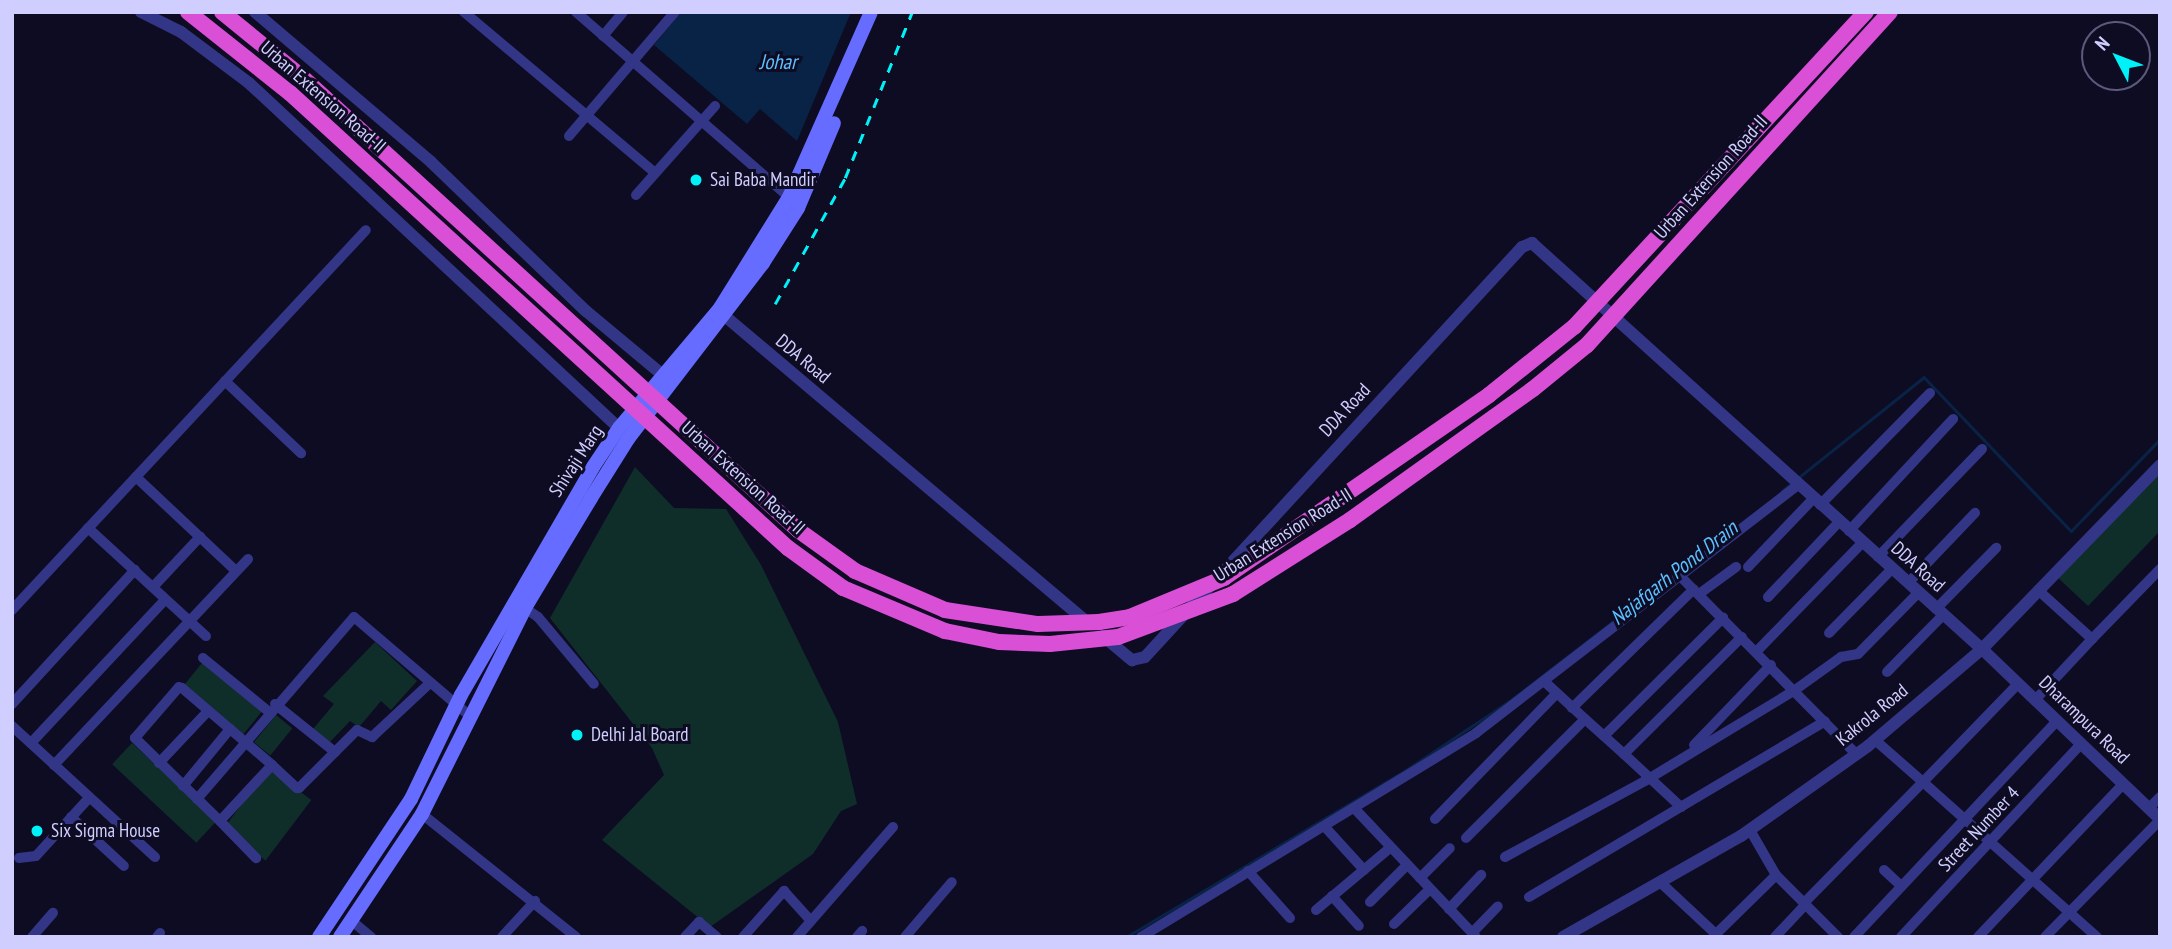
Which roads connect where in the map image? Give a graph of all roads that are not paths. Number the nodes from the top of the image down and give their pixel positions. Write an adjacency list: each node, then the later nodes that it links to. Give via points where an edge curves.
1 (141, 12): 28 (street, via 181,32 249,83)
2 (188, 12): 12 (highway, Urban Extension Road-II, bridge, via 290,93 788,548 843,588 945,632 999,642 1050,644 1118,637 1233,594 1350,520 1533,389 1587,345)
3 (222, 12): 11 (highway, Urban Extension Road-II, bridge, via 302,77 798,530 855,571 945,610 1038,624 1130,617 1224,578 1489,396 1574,327)
4 (256, 12): 24 (street, via 421,153 586,311)
5 (464, 12): 16 (street)
6 (576, 12): 13 (street)
7 (623, 12): 13 (street)
8 (675, 12): 14 (street)
9 (871, 12): 21 (main road, Shivaji Marg)
10 (881, 12): 23 (main road, Shivaji Marg, via 798,208)
11 (1866, 12)
12 (1889, 12)
13 (603, 36): 14 (street)
14 (633, 61): 16 (street); 17 (street)
15 (715, 106): 17 (street)
16 (587, 115): 18 (street); 19 (street)
17 (702, 121): 19 (street); 21 (street)
18 (569, 135)
19 (655, 173): 20 (street)
20 (636, 195)
21 (789, 197): 24 (main road, Shivaji Marg, via 720,308)
22 (366, 230): 25 (street)
23 (728, 319): 33 (street, DDA Road, via 1132,660 1145,657 1527,242); 57 (main road, Shivaji Marg, via 628,439)
24 (664, 376): 28 (main road, Shivaji Marg)
25 (225, 381): 30 (street); 32 (street)
26 (1930, 393): 34 (street)
27 (1953, 419): 36 (street)
28 (619, 428): 79 (main road, Shivaji Marg, via 550,538)
29 (1982, 449): 41 (street)
30 (301, 453)
31 (2160, 465): 52 (street, Kakrola Road)
32 (136, 477): 37 (street); 38 (street)
33 (1794, 482): 34 (street, DDA Road); 49 (street)
34 (1817, 502): 36 (street, DDA Road); 44 (street)
35 (1975, 513): 50 (street)
36 (1844, 526): 39 (street, DDA Road); 55 (street)
37 (88, 528): 47 (street); 58 (street)
38 (200, 537): 48 (street); 51 (street)
39 (1862, 543): 41 (street, DDA Road); 67 (street)
40 (1996, 548): 59 (street)
41 (1878, 557): 45 (street, DDA Road)
42 (248, 559): 48 (street)
43 (1736, 566): 53 (street)
44 (1748, 567)
45 (1892, 569): 50 (street, DDA Road); 62 (street)
46 (2160, 569): 65 (street)
47 (135, 570): 51 (street); 78 (street)
48 (236, 571): 61 (street)
49 (1679, 575): 53 (street); 71 (street)
50 (1908, 583): 54 (street, DDA Road)
51 (153, 587): 56 (street)
52 (2038, 590): 65 (street); 66 (street, Kakrola Road)
53 (1696, 592): 60 (street); 81 (street)
54 (1918, 593): 59 (street, DDA Road); 75 (street, via 1858,654 1841,657)
55 (1768, 597)
56 (165, 600): 61 (street); 92 (street)
57 (525, 608): 73 (street, via 538,617); 83 (main road, Shivaji Marg)
58 (12, 610)
59 (1940, 612): 66 (street, DDA Road); 70 (street)
60 (1723, 618): 64 (street); 89 (street)
61 (189, 621): 63 (street); 99 (street)
62 (1829, 633)
63 (206, 636)
64 (1742, 637): 67 (street); 95 (street)
65 (2092, 639): 77 (street)
66 (1982, 649): 74 (street, Dharampura Road); 90 (street, Kakrola Road)
67 (1757, 651): 69 (street)
68 (203, 658): 80 (street)
69 (1771, 665): 75 (street); 97 (street)
70 (1887, 672)
71 (1545, 682): 76 (street); 110 (street, via 1476,733)
72 (430, 683): 79 (street); 80 (street, via 354,617); 94 (street, via 372,737 357,730)
73 (594, 684)
74 (2018, 684): 77 (street, Dharampura Road); 102 (street)
75 (1795, 690): 85 (street); 97 (street)
76 (1556, 694): 81 (street); 114 (street)
77 (2035, 700): 86 (street, Dharampura Road)
78 (12, 704)
79 (456, 705): 83 (street); 160 (main road, Shivaji Marg, via 411,799)
80 (272, 707): 91 (street); 94 (street)
81 (1572, 708): 84 (street)
82 (208, 711): 88 (street); 98 (street); 98 (street, via 177,688 135,738)
83 (470, 716): 111 (main road, Shivaji Marg)
84 (1584, 719): 89 (street); 120 (street)
85 (1825, 721): 96 (street); 108 (street)
86 (2057, 721): 93 (street, Dharampura Road); 113 (street)
87 (12, 726): 92 (street)
88 (230, 729): 91 (street); 104 (street)
89 (1604, 736): 95 (street)
90 (1875, 740): 96 (street, Kakrola Road); 102 (street)
91 (243, 741): 100 (street); 107 (street)
92 (31, 743): 99 (street)
93 (2081, 744): 103 (street, Dharampura Road); 121 (street, Street Number 4)
94 (335, 752): 100 (street, via 299,788)
95 (1624, 754): 101 (street)
96 (1856, 754): 119 (street, Kakrola Road)
97 (1681, 758): 101 (street)
98 (159, 763): 104 (street)
99 (54, 765): 105 (street)
100 (272, 765): 116 (street)
101 (1650, 778): 108 (street); 125 (street)
102 (1923, 782): 113 (street); 145 (street)
103 (2123, 784): 109 (street, Dharampura Road); 136 (street)
104 (183, 786): 107 (street)
105 (89, 797): 112 (street); 124 (street)
106 (2160, 797): 109 (street)
107 (197, 799): 116 (street)
108 (1681, 807): 142 (street)
109 (2148, 808): 115 (street, Dharampura Road)
110 (1355, 809): 118 (street); 122 (street)
111 (422, 814): 143 (street); 152 (main road, Shivaji Marg)
112 (71, 817): 126 (street, via 36,856); 129 (street)
113 (1966, 818): 121 (street); 139 (street)
114 (1435, 819)
115 (2160, 819): 149 (street)
116 (220, 821): 127 (street)
117 (893, 827): 153 (street)
118 (1325, 827): 130 (street); 132 (street)
119 (1750, 830): 134 (street); 137 (street, Kakrola Road)
120 (1466, 838)
121 (1990, 843): 136 (street); 174 (street, Street Number 4)
122 (1391, 848): 128 (street); 130 (street)
123 (1450, 848): 135 (street)
124 (155, 857)
125 (1505, 857)
126 (14, 858)
127 (256, 858)
128 (1407, 865): 135 (street); 144 (street)
129 (124, 866)
130 (1364, 870): 141 (street)
131 (1884, 870): 139 (street)
132 (1248, 871): 151 (street); 170 (street)
133 (1480, 875): 147 (street)
134 (1776, 876): 145 (street); 158 (street)
135 (1420, 878): 140 (street)
136 (2033, 878): 149 (street); 175 (street)
137 (1660, 882): 157 (street, Kakrola Road); 158 (street)
138 (952, 883): 169 (street)
139 (1901, 887): 173 (street)
140 (1430, 890): 147 (street); 154 (street)
141 (1332, 896): 148 (street); 155 (street)
142 (1529, 897)
143 (535, 901): 163 (street); 164 (street)
144 (1370, 902)
145 (1805, 904): 171 (street); 172 (street)
146 (1498, 906): 156 (street)
147 (1449, 909): 156 (street)
148 (1316, 910)
149 (2070, 910): 176 (street); 177 (street)
150 (53, 913): 159 (street)
151 (1290, 918)
152 (352, 921): 161 (main road, Shivaji Marg); 162 (street)
153 (811, 921): 167 (street, via 784,891); 168 (street)
154 (1394, 924)
155 (1359, 926)
156 (1474, 935)
157 (1566, 936)
158 (1716, 936)
159 (32, 937)
160 (319, 937)
161 (340, 937)
162 (371, 937)
163 (502, 937)
164 (576, 937)
165 (685, 937): 166 (street, via 699,922)
166 (718, 937)
167 (743, 937)
168 (797, 937)
169 (905, 937)
170 (1141, 937)
171 (1775, 937)
172 (1838, 937)
173 (1854, 937)
174 (1901, 937)
175 (1978, 937)
176 (2045, 937)
177 (2097, 937)

